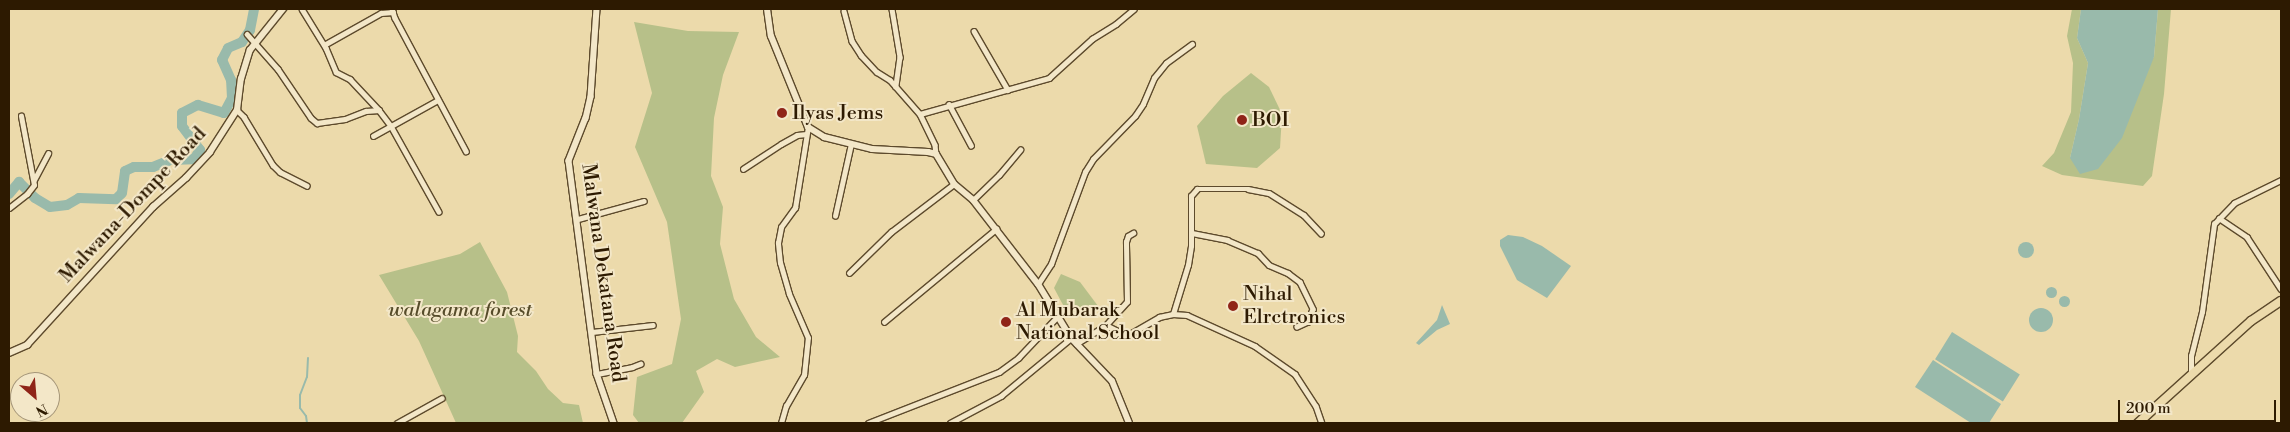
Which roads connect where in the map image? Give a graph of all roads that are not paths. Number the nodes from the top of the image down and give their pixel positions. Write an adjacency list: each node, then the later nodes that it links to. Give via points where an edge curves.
1 (283, 9): 11 (street, Malwana-Dompe Road)
2 (302, 9): 13 (street)
3 (597, 9): 42 (street, Malwana Dekatana Road, via 591,97 569,161)
4 (767, 9): 23 (main road, via 771,36)
5 (892, 9): 14 (street, via 900,57)
6 (1134, 9): 15 (street, via 1092,39 1049,78)
7 (393, 10): 13 (street, via 381,13); 16 (street)
8 (844, 11): 14 (street, via 852,41 861,55)
9 (974, 32): 15 (street)
10 (247, 34): 11 (street)
11 (255, 43): 18 (street, Malwana-Dompe Road, via 241,79); 19 (street, via 317,123)
12 (1192, 44): 48 (street, via 1166,63 1154,78 1135,116 1093,159 1085,172 1051,264)
13 (324, 45): 19 (street, via 336,72 350,79)
14 (896, 87): 20 (street)
15 (1008, 90): 17 (street)
16 (438, 100): 22 (street); 28 (street)
17 (949, 104): 20 (street); 26 (street)
18 (237, 110): 35 (street, via 280,172); 59 (street, Malwana-Dompe Road, via 210,152 186,178 153,208 27,345)
19 (379, 110): 22 (street)
20 (920, 114): 30 (street)
21 (21, 116): 33 (street)
22 (391, 126): 24 (street); 39 (street)
23 (807, 130): 25 (main road); 31 (street); 68 (street, via 795,208 780,227 778,243 789,294 808,338 804,375 786,406)
24 (373, 136)
25 (851, 144): 30 (main road, via 872,149); 40 (street)
26 (971, 145)
27 (1020, 150): 36 (street)
28 (466, 151)
29 (48, 154): 33 (street)
30 (936, 154): 34 (main road)
31 (743, 169)
32 (2281, 180): 41 (street, via 2234,203)
33 (34, 182): 38 (street, via 27,194)
34 (954, 184): 36 (main road); 47 (street, via 891,232)
35 (307, 186)
36 (973, 200): 43 (main road)
37 (644, 201): 42 (street)
38 (9, 208)
39 (439, 212)
40 (835, 216)
41 (2219, 218): 49 (street, via 2247,237); 61 (street, via 2214,224 2204,300 2191,356)
42 (578, 219): 57 (street, Malwana Dekatana Road)
43 (996, 229): 48 (main road); 53 (street)
44 (1133, 233): 55 (street, via 1126,242 1126,302)
45 (1192, 233): 46 (street, via 1192,196 1197,189 1204,188 1269,193 1304,215); 51 (street, via 1188,265); 56 (street, via 1227,240 1258,253 1269,265 1300,282 1313,309 1308,322)
46 (1321, 233)
47 (849, 273)
48 (1038, 284): 52 (main road)
49 (2281, 289)
50 (2281, 301): 61 (main road, via 2251,321)
51 (1173, 314): 55 (street, via 1159,317 1130,334); 72 (street, via 1187,315 1255,346 1295,374 1316,406)
52 (1057, 317): 58 (main road); 69 (street, via 1018,358 999,372)
53 (884, 322)
54 (653, 325): 57 (street)
55 (1106, 325): 58 (street)
56 (1297, 328)
57 (592, 332): 62 (street, Malwana Dekatana Road)
58 (1073, 341): 70 (street, via 1001,396); 71 (main road, via 1112,381)
59 (9, 353)
60 (640, 364): 62 (street)
61 (2191, 373): 73 (main road)
62 (597, 374): 67 (street, Malwana Dekatana Road)
63 (442, 398): 64 (street)
64 (410, 417): 65 (street); 66 (street)
65 (397, 423)
66 (412, 423)
67 (614, 423)
68 (781, 423)
69 (868, 423)
70 (950, 423)
71 (1129, 423)
72 (1322, 423)
73 (2138, 423)

